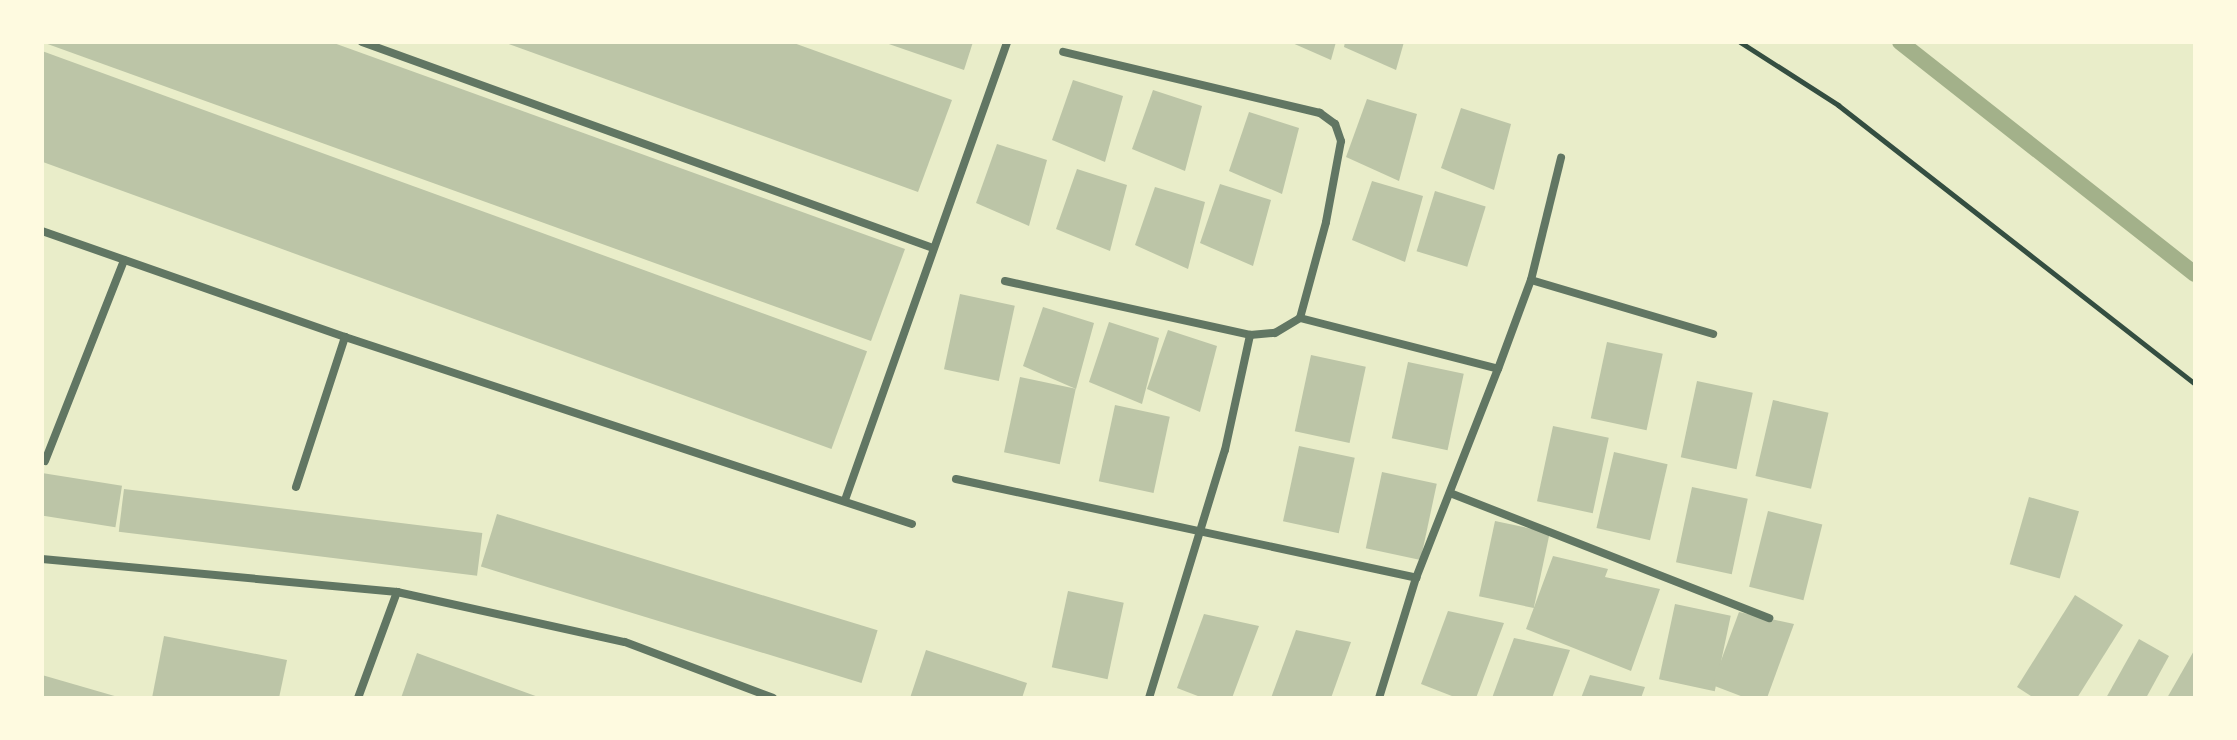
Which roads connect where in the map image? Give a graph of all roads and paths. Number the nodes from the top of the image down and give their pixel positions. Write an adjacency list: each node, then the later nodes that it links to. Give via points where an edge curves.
1 (362, 42): 7 (street)
2 (1007, 42): 7 (street)
3 (1740, 42): 16 (path, via 1838,105)
4 (1063, 52): 11 (street, via 1320,113 1335,124 1341,159)
5 (1561, 158): 9 (street)
6 (42, 231): 8 (street)
7 (933, 248): 21 (street)
8 (124, 260): 14 (street); 17 (street)
9 (1531, 280): 12 (street); 15 (street)
10 (1005, 281): 13 (street)
11 (1300, 318): 13 (street, via 1289,329); 15 (street)
12 (1713, 334)
13 (1250, 335): 23 (street)
14 (345, 337): 19 (street); 21 (street)
15 (1498, 369): 20 (street)
16 (2195, 384)
17 (45, 461)
18 (956, 479): 23 (street)
19 (296, 487)
20 (1450, 493): 25 (street); 27 (street)
21 (845, 500): 22 (street)
22 (912, 524)
23 (1199, 535): 25 (street); 30 (street)
24 (42, 559): 26 (street)
25 (1416, 578): 31 (street)
26 (397, 592): 28 (street); 29 (street, via 625,642)
27 (1769, 618)
28 (358, 698)
29 (773, 698)
30 (1149, 698)
31 (1379, 698)

